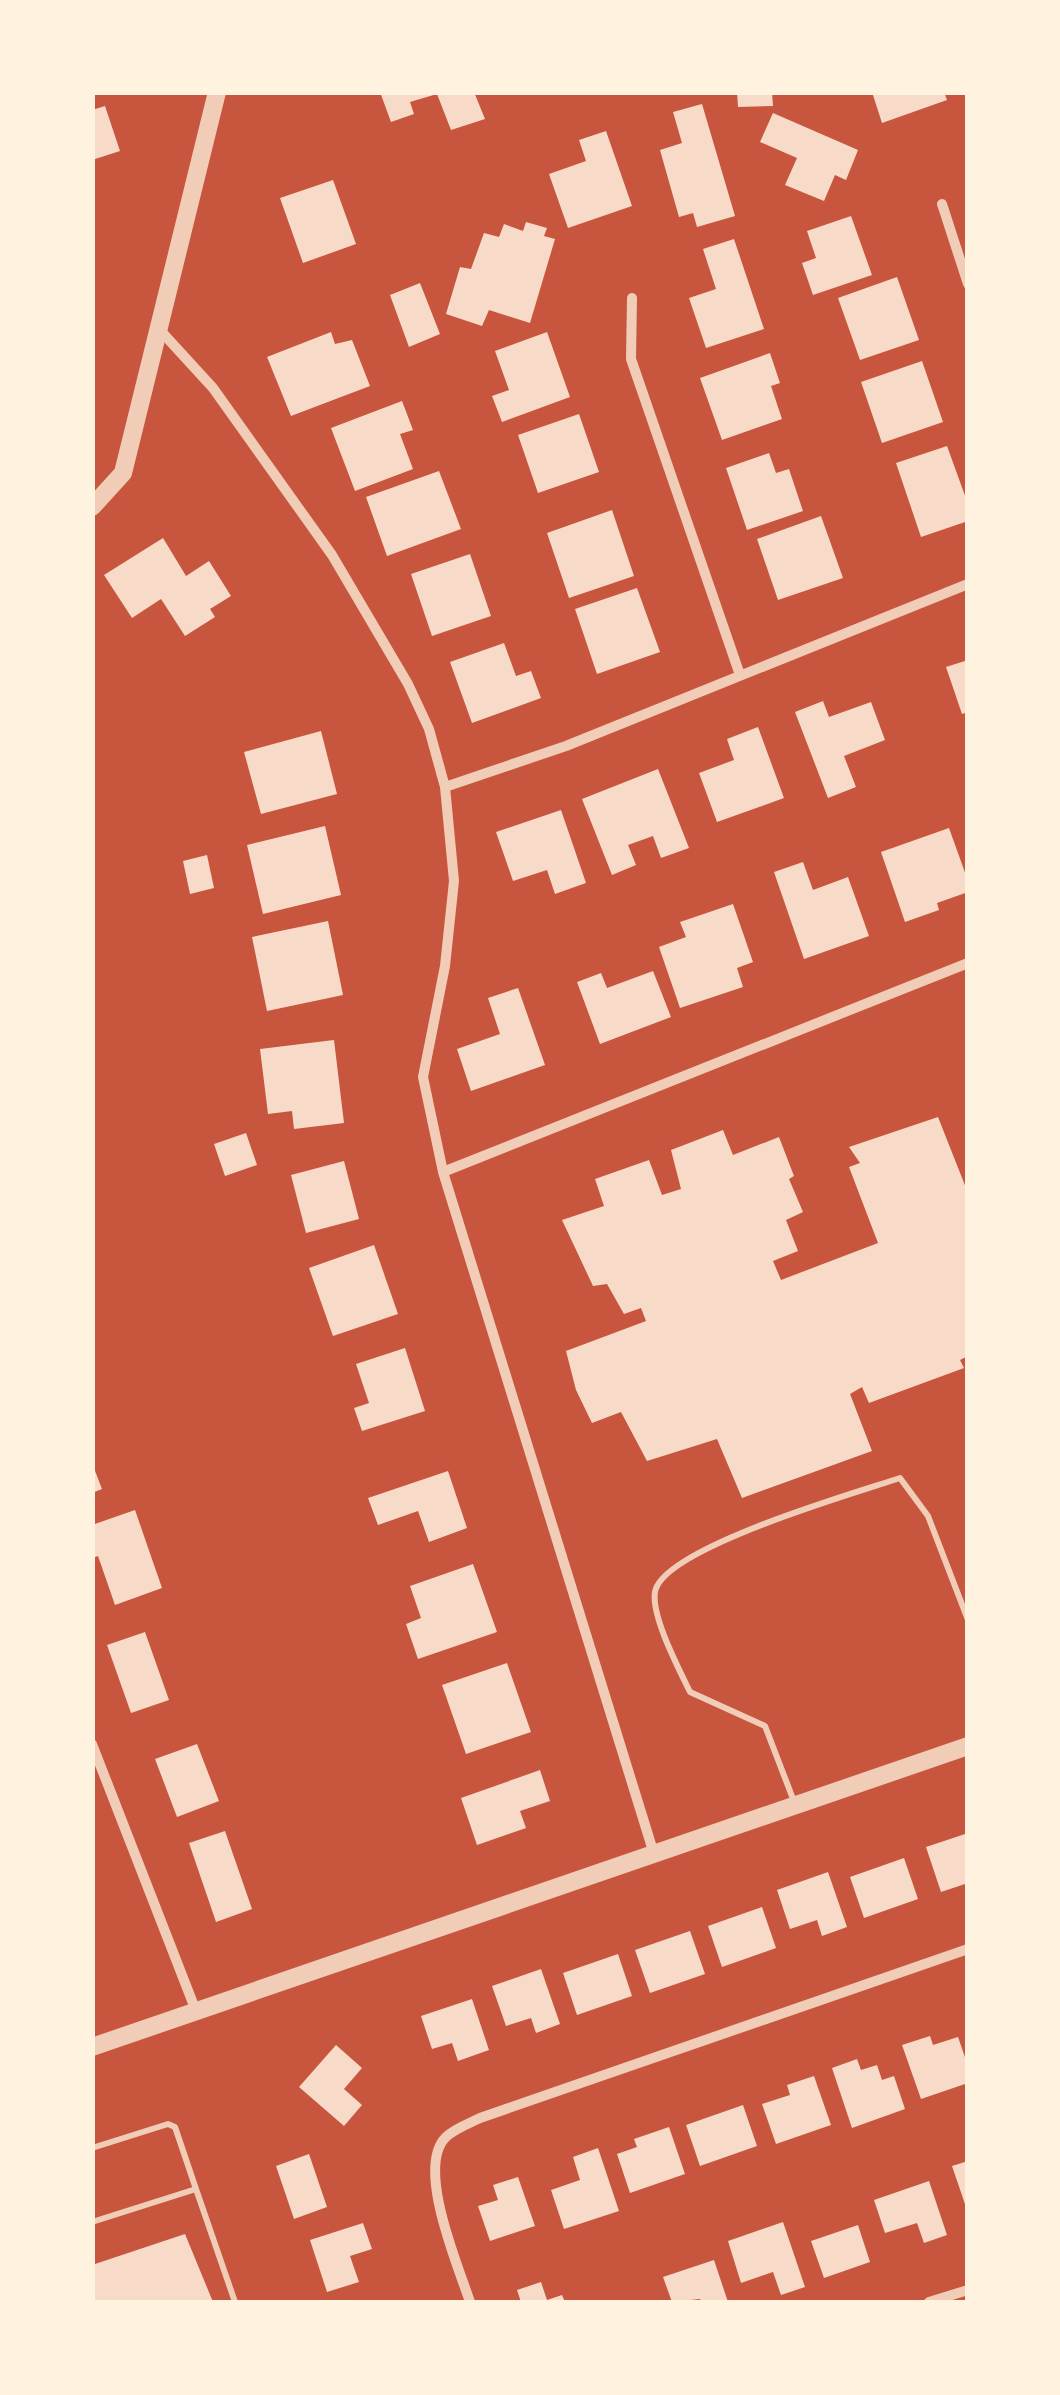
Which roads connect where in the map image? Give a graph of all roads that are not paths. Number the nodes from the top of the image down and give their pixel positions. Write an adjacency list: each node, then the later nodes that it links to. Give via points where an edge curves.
1 (217, 92): 5 (street)
2 (942, 204): 3 (street)
3 (968, 284)
4 (632, 298): 8 (street, via 631,359)
5 (158, 328): 6 (street, via 122,473); 9 (street, via 213,388 332,555 408,684)
6 (92, 507)
7 (968, 584): 8 (street)
8 (740, 675): 9 (street)
9 (446, 788): 11 (street, via 454,881 423,1078)
10 (968, 963): 11 (street)
11 (442, 1172): 16 (street)
12 (968, 1620): 15 (lane, via 928,1516 900,1478 714,1542 660,1577 654,1594 667,1644 690,1692 766,1726)
13 (92, 1744): 18 (street)
14 (968, 1746): 15 (street)
15 (796, 1805): 16 (street)
16 (654, 1854): 18 (street)
17 (968, 1949): 25 (street, via 480,2118 446,2137 435,2177)
18 (196, 2011): 19 (street)
19 (92, 2047)
20 (92, 2148): 21 (lane, via 168,2124)
21 (196, 2189): 22 (lane); 24 (lane)
22 (92, 2222)
23 (968, 2290): 26 (street)
24 (236, 2302)
25 (470, 2302)
26 (929, 2302)

